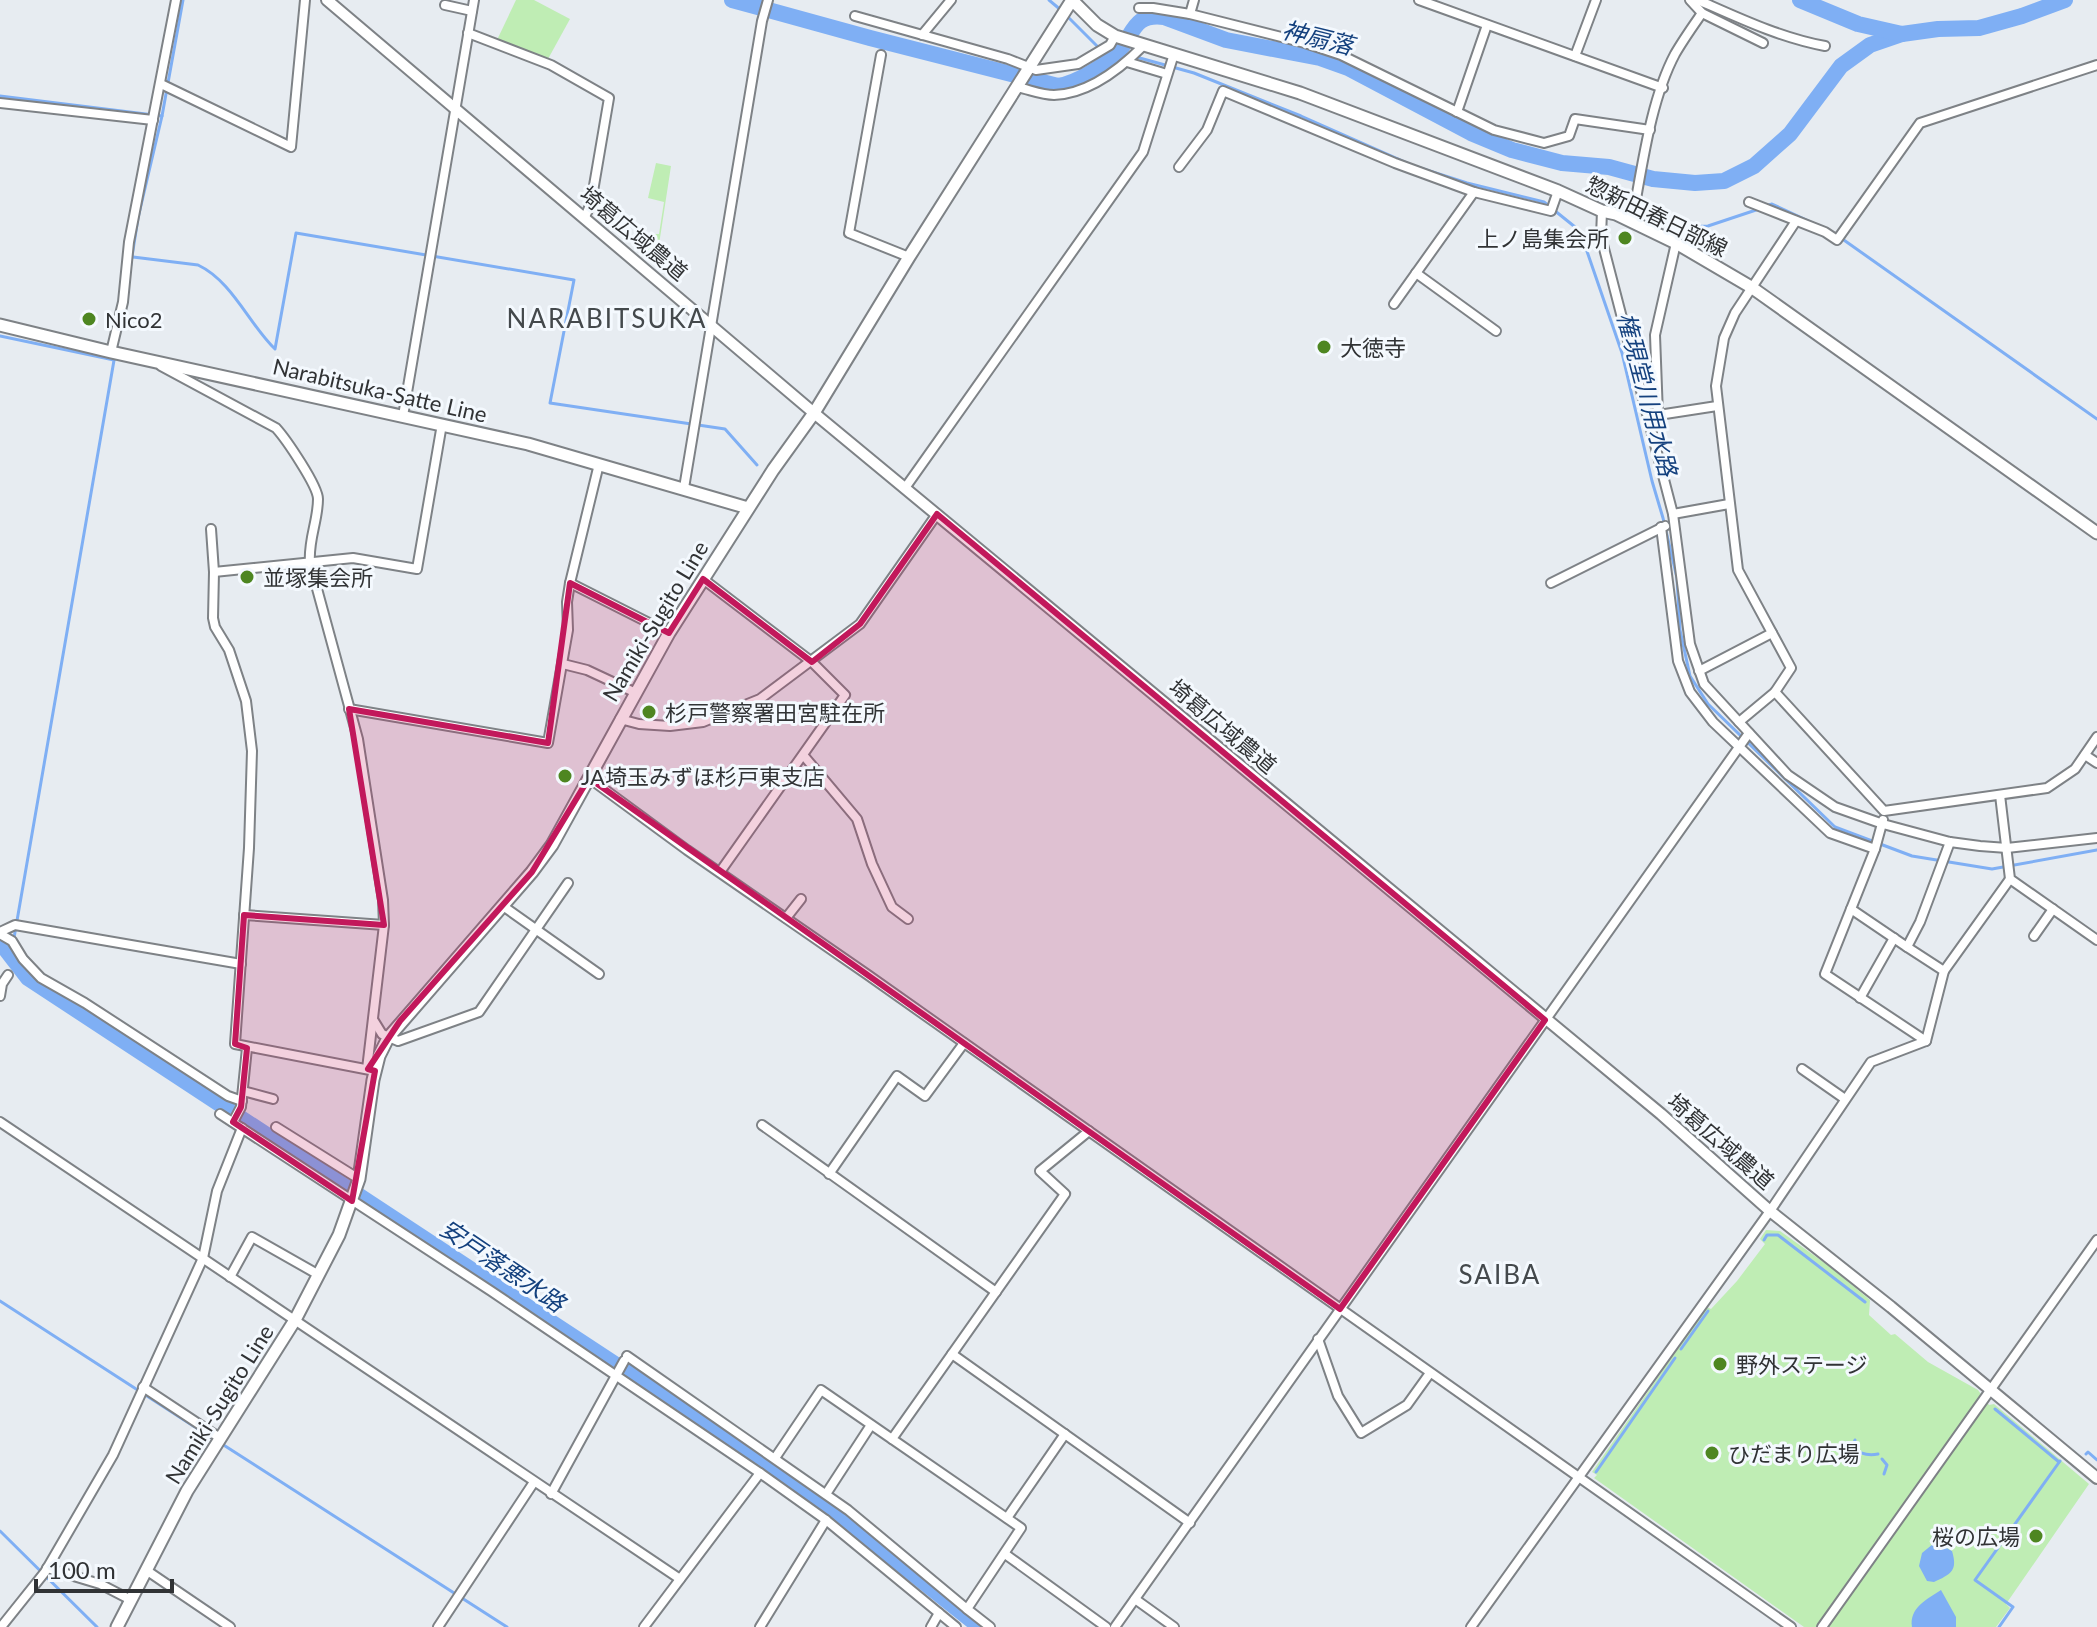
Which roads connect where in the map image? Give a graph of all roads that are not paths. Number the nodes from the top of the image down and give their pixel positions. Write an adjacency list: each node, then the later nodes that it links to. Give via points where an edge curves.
1 (176, 0): 33 (street)
2 (305, 0): 33 (street, via 291,147)
3 (327, 0): 37 (street, 埼葛広域農道)
4 (474, 0): 15 (street)
5 (768, 0): 55 (street)
6 (951, 0): 21 (street)
7 (1072, 0): 22 (main road); 31 (main road)
8 (1194, 0): 17 (street)
9 (1421, 0): 19 (street)
10 (1596, 0): 28 (street)
11 (1690, 0): 16 (street)
12 (1698, 0): 25 (street, via 1744,21)
13 (445, 5): 15 (street)
14 (1139, 8): 17 (street)
15 (472, 11): 20 (street)
16 (1702, 13): 23 (street); 35 (street, via 1674,55)
17 (1190, 14): 38 (street, via 1341,55)
18 (855, 16): 21 (street)
19 (1487, 25): 28 (street); 38 (street)
20 (468, 33): 37 (street); 46 (street, via 551,65 609,98)
21 (922, 35): 31 (street)
22 (1115, 36): 24 (main road, 惣新田春日部線); 31 (street, via 1110,45 1078,64 1046,71)
23 (1763, 43)
24 (1143, 46): 26 (main road, 惣新田春日部線); 29 (street)
25 (1825, 46)
26 (1174, 54): 32 (street); 42 (main road, 惣新田春日部線, via 1300,93)
27 (881, 55): 50 (street, via 849,233)
28 (1575, 56): 35 (street)
29 (1127, 62): 32 (street); 34 (street, via 1065,94)
30 (2097, 65): 48 (street, via 1920,123 1837,240)
31 (1028, 68): 34 (main road, Namiki-Sugito Line)
32 (1167, 74): 67 (street, via 1143,152)
33 (161, 84): 39 (street)
34 (1016, 87): 50 (main road, Namiki-Sugito Line)
35 (1663, 88): 40 (street)
36 (0, 103): 39 (street)
37 (456, 107): 46 (street, 埼葛広域農道); 62 (street)
38 (1457, 112): 40 (street, via 1494,130 1544,143 1569,136 1575,119)
39 (153, 120): 57 (street)
40 (1650, 130): 47 (street)
41 (1179, 167): 43 (street, via 1207,130 1223,91)
42 (1558, 191): 43 (street, via 1551,211); 45 (main road, 惣新田春日部線)
43 (1474, 192): 51 (street)
44 (1749, 202): 48 (street)
45 (1602, 211): 47 (main road, 惣新田春日部線); 63 (street, via 1601,237)
46 (585, 217): 55 (street, 埼葛広域農道)
47 (1632, 221): 49 (main road, 惣新田春日部線)
48 (1796, 221): 52 (street)
49 (1676, 243): 52 (main road, 惣新田春日部線); 61 (street, via 1655,335)
50 (909, 257): 60 (main road, Namiki-Sugito Line)
51 (1416, 273): 53 (street); 56 (street)
52 (1751, 287): 59 (street, via 1724,338); 74 (main road, 惣新田春日部線)
53 (1394, 304)
54 (0, 325): 57 (main road, Narabitsuka-Satte Line)
55 (712, 325): 60 (street, 埼葛広域農道); 66 (street)
56 (1496, 331)
57 (111, 352): 58 (main road, Narabitsuka-Satte Line)
58 (150, 360): 62 (main road, Narabitsuka-Satte Line); 75 (street, via 276,428 289,443 319,496)
59 (1717, 406): 61 (street); 68 (street)
60 (814, 413): 67 (street, 埼葛広域農道); 69 (main road, Namiki-Sugito Line)
61 (1658, 415): 63 (street)
62 (403, 416): 64 (main road, Narabitsuka-Satte Line)
63 (1648, 416): 71 (street)
64 (442, 424): 65 (main road, Narabitsuka-Satte Line); 75 (street, via 417,569 353,558)
65 (599, 464): 66 (main road, Narabitsuka-Satte Line); 78 (street)
66 (684, 488): 69 (main road, Narabitsuka-Satte Line)
67 (905, 488): 70 (street, 埼葛広域農道)
68 (1729, 504): 71 (street); 81 (street, via 1738,570)
69 (748, 508): 77 (main road, Namiki-Sugito Line)
70 (937, 514): 82 (street, via 860,624); 130 (street, 埼葛広域農道)
71 (1674, 518): 72 (street); 84 (street, via 1690,644)
72 (1661, 527): 79 (street); 87 (street, via 1678,661)
73 (211, 529): 76 (street)
74 (2097, 533)
75 (310, 563): 76 (street); 89 (street)
76 (214, 572): 113 (street, via 213,618 246,701 252,751)
77 (703, 579): 80 (main road, Namiki-Sugito Line); 82 (street)
78 (570, 583): 80 (street); 83 (street)
79 (1551, 583)
80 (669, 633): 86 (main road, Namiki-Sugito Line)
81 (1772, 633): 84 (street); 88 (street, via 1791,668)
82 (812, 662): 90 (street, via 760,699 703,722 670,726); 96 (street, via 845,695)
83 (563, 664): 86 (street); 89 (street, via 548,743)
84 (1699, 671): 85 (street)
85 (1704, 684): 87 (street); 91 (street)
86 (634, 692): 90 (main road, Namiki-Sugito Line)
87 (1690, 692): 94 (street)
88 (1775, 692): 91 (street); 100 (street)
89 (349, 709): 116 (street, via 358,739)
90 (620, 719): 98 (main road, Namiki-Sugito Line)
91 (1739, 722): 92 (street)
92 (1749, 733): 94 (street); 101 (street, via 1808,791)
93 (2097, 737): 95 (street)
94 (1739, 747): 105 (street, via 1830,833); 130 (street)
95 (2085, 755): 97 (street); 99 (street, via 2075,769 2047,788)
96 (804, 756): 106 (street); 115 (street, via 857,819 892,907)
97 (2097, 763)
98 (589, 778): 106 (street); 110 (main road, Namiki-Sugito Line, via 552,845)
99 (2000, 795): 100 (street); 104 (street)
100 (1884, 811): 101 (street)
101 (1883, 824): 103 (street); 105 (street)
102 (2097, 838): 104 (street)
103 (1950, 842): 104 (street); 122 (street)
104 (2007, 848): 107 (street)
105 (1875, 849): 111 (street)
106 (720, 872): 114 (street)
107 (2010, 879): 112 (street); 124 (street)
108 (568, 883): 117 (street)
109 (801, 899): 114 (street)
110 (503, 906): 117 (street); 131 (main road, Namiki-Sugito Line)
111 (1851, 909): 120 (street); 128 (street, via 1825,974)
112 (2053, 909): 119 (street); 121 (street)
113 (244, 915): 116 (street); 123 (street)
114 (786, 918): 133 (street)
115 (908, 919)
116 (384, 925): 129 (street)
117 (536, 930): 125 (street); 131 (street, via 479,1012 398,1041)
118 (0, 933): 123 (street, via 15,925); 139 (street, via 41,978)
119 (2034, 936)
120 (1894, 938): 122 (street); 128 (street)
121 (2097, 940)
122 (1907, 947): 124 (street)
123 (241, 964): 134 (street, via 235,1044)
124 (1944, 971): 132 (street)
125 (599, 974)
126 (8, 975): 127 (street)
127 (0, 996)
128 (1860, 998): 132 (street)
129 (373, 1019): 131 (street); 136 (street)
130 (1545, 1020): 150 (street, 埼葛広域農道); 156 (street)
131 (388, 1038): 136 (main road, Namiki-Sugito Line)
132 (1926, 1041): 138 (street, via 1871,1062)
133 (964, 1043): 146 (street); 147 (street, via 925,1096 897,1076)
134 (247, 1048): 136 (street); 139 (street)
135 (1802, 1069): 138 (street)
136 (371, 1070): 148 (main road, Namiki-Sugito Line)
137 (273, 1099): 139 (street)
138 (1845, 1099): 150 (street)
139 (242, 1100): 142 (street)
140 (220, 1114): 142 (street)
141 (0, 1122): 152 (street)
142 (233, 1122): 145 (street)
143 (762, 1125): 147 (street)
144 (276, 1127): 148 (street)
145 (242, 1128): 149 (street); 152 (street, via 217,1191)
146 (1089, 1131): 155 (street, via 1040,1171 1065,1194); 156 (street)
147 (829, 1174): 155 (street)
148 (359, 1179): 149 (main road, Namiki-Sugito Line)
149 (352, 1201): 153 (main road, Namiki-Sugito Line); 161 (street)
150 (1770, 1211): 163 (street, 埼葛広域農道); 170 (street)
151 (2097, 1240): 163 (street)
152 (203, 1258): 154 (street); 162 (street)
153 (319, 1275): 154 (street, via 252,1237); 157 (main road, Namiki-Sugito Line)
154 (230, 1277): 157 (street)
155 (996, 1292): 159 (street)
156 (1340, 1309): 158 (street); 160 (street)
157 (295, 1320): 166 (main road, Namiki-Sugito Line); 172 (street)
158 (1318, 1339): 160 (street, via 1338,1396 1361,1433 1407,1405); 177 (street)
159 (952, 1354): 165 (street); 167 (street)
160 (1430, 1373): 170 (street)
161 (616, 1374): 168 (street, via 625,1358); 169 (street); 173 (street)
162 (143, 1387): 166 (street); 179 (street, via 113,1455)
163 (1991, 1391): 171 (street, 埼葛広域農道); 200 (street)
164 (871, 1425): 167 (street); 168 (street, via 821,1390); 174 (street)
165 (1065, 1434): 175 (street); 177 (street)
166 (220, 1438): 180 (main road, Namiki-Sugito Line)
167 (892, 1439): 175 (street)
168 (775, 1458): 174 (street)
169 (760, 1473): 176 (street); 181 (street)
170 (1579, 1477): 198 (street); 199 (street)
171 (2097, 1478)
172 (534, 1482): 173 (street); 189 (street)
173 (551, 1494): 181 (street)
174 (826, 1494): 184 (street)
175 (1007, 1518): 178 (street, via 1021,1528)
176 (826, 1520): 185 (street); 191 (street)
177 (1190, 1523): 182 (street)
178 (1005, 1554): 184 (street); 195 (street)
179 (47, 1568): 183 (street); 186 (street)
180 (146, 1570): 183 (main road, Namiki-Sugito Line); 188 (street)
181 (680, 1579): 190 (street)
182 (1135, 1599): 196 (street); 197 (street)
183 (131, 1600): 187 (main road, Namiki-Sugito Line)
184 (967, 1609): 194 (street)
185 (939, 1613): 192 (street); 193 (street)
186 (1, 1627)
187 (117, 1627)
188 (230, 1627)
189 (438, 1627)
190 (644, 1627)
191 (760, 1627)
192 (931, 1627)
193 (956, 1627)
194 (990, 1627)
195 (1106, 1627)
196 (1115, 1627)
197 (1174, 1627)
198 (1471, 1627)
199 (1791, 1627)
200 (1822, 1627)

